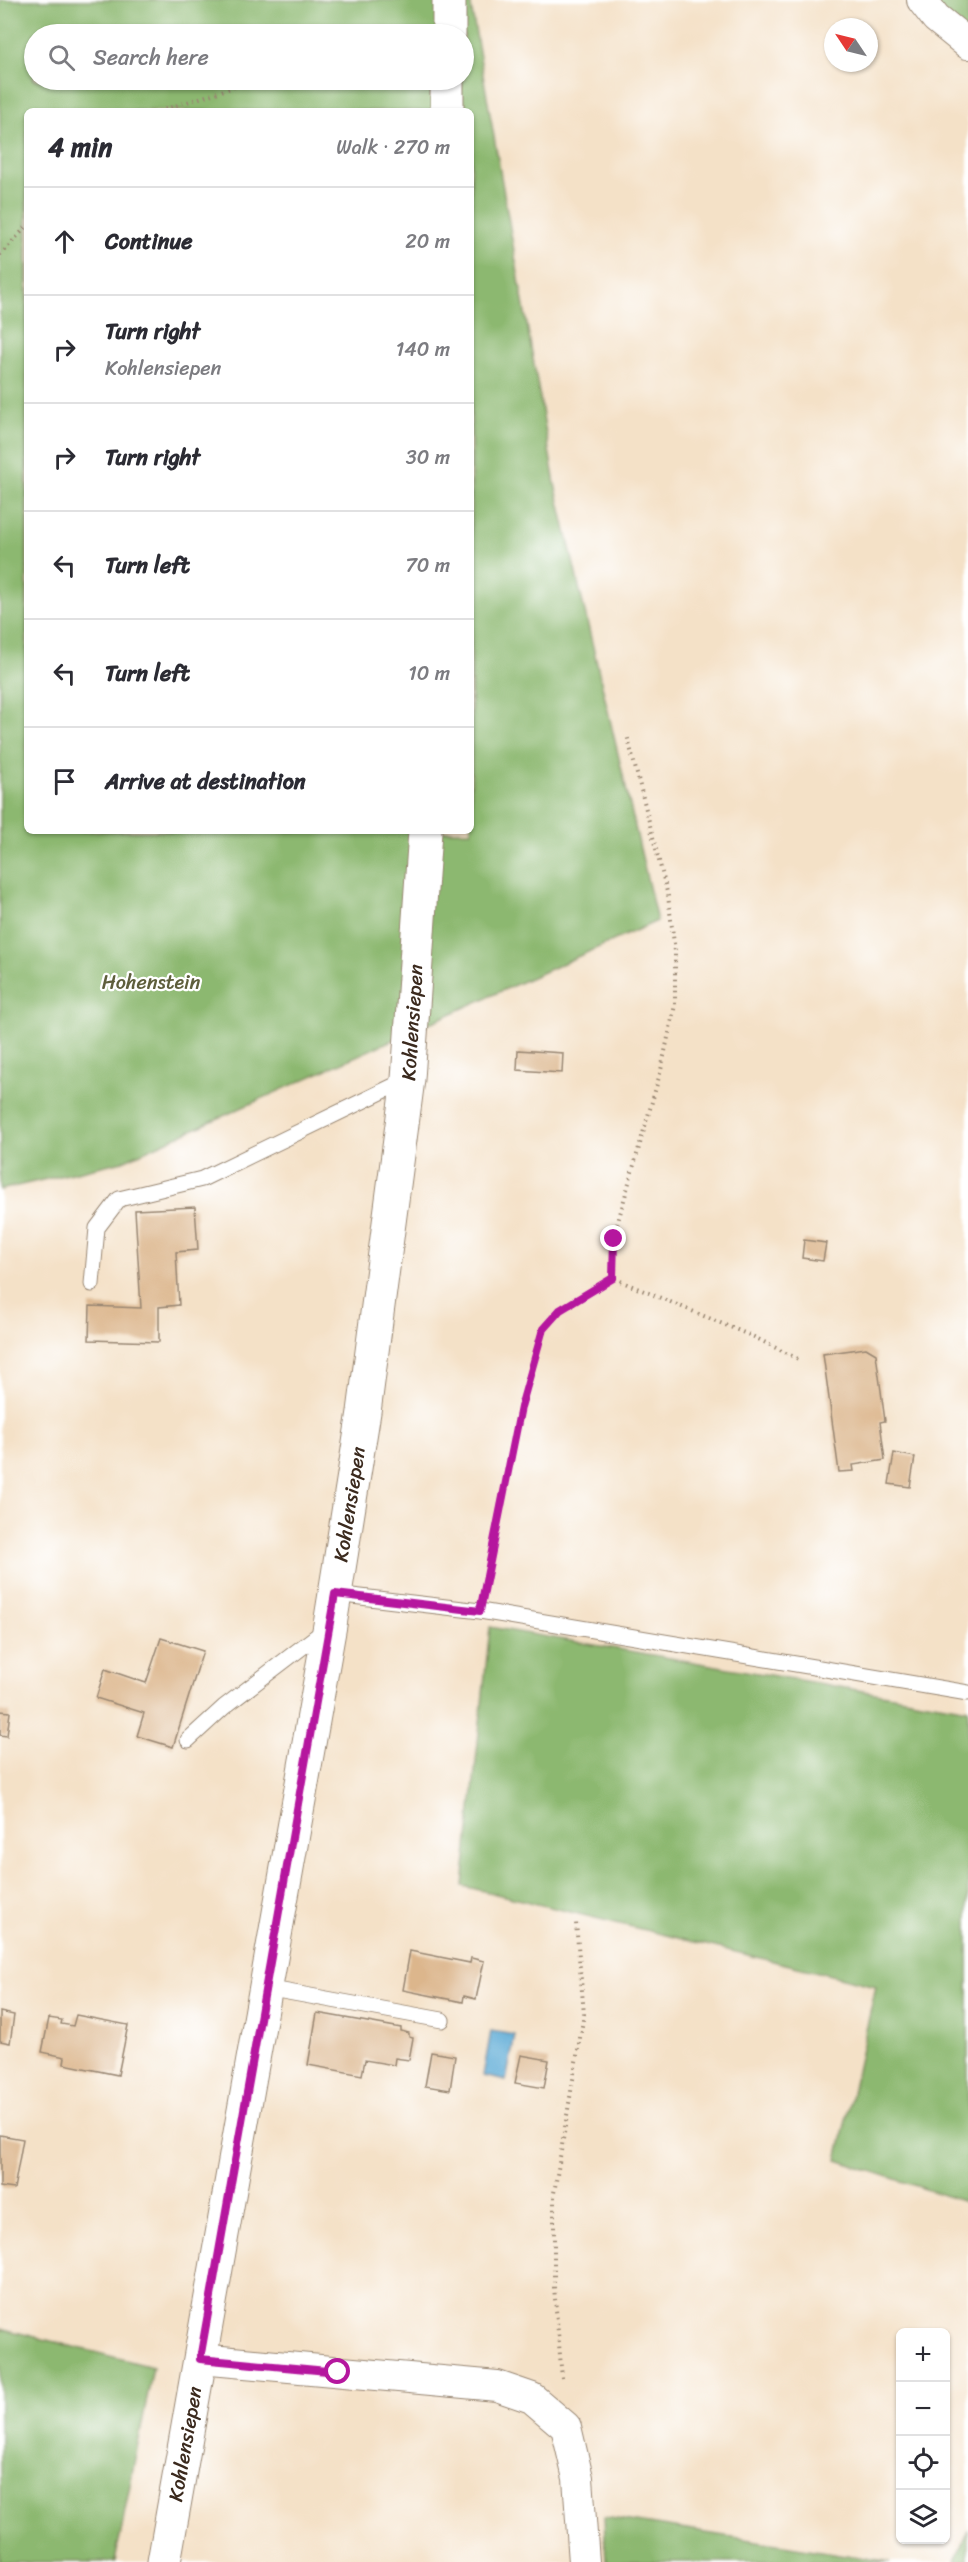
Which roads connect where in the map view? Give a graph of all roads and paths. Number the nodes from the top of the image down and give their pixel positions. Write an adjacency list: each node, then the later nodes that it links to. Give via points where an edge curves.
1 (449, 0): 3 (street)
2 (922, 0): 4 (street, via 936,18)
3 (449, 24)
4 (968, 44)
5 (225, 90): 7 (path)
6 (447, 90): 8 (street)
7 (168, 108)
8 (447, 108)
9 (24, 229): 10 (path)
10 (0, 255)
11 (627, 735): 14 (path, via 668,896 675,951 675,1005 614,1239)
12 (425, 834): 13 (street, Kohlensiepen)
13 (408, 1079): 15 (lane, via 202,1179 119,1198 97,1228); 17 (street, Kohlensiepen, via 364,1412)
14 (613, 1278): 16 (path); 18 (path, via 560,1310 543,1329 521,1407)
15 (92, 1284)
16 (800, 1359)
17 (333, 1610): 18 (lane); 20 (lane); 22 (street, Kohlensiepen)
18 (480, 1611): 19 (lane)
19 (968, 1693)
20 (188, 1740)
21 (576, 1923): 25 (path, via 584,2014 554,2193 554,2287)
22 (266, 1988): 23 (lane); 24 (street, Kohlensiepen)
23 (442, 2020)
24 (200, 2359): 25 (street, via 497,2386 532,2398); 26 (street, Kohlensiepen)
25 (566, 2427): 27 (street, via 578,2478)
26 (164, 2562)
27 (584, 2562)

